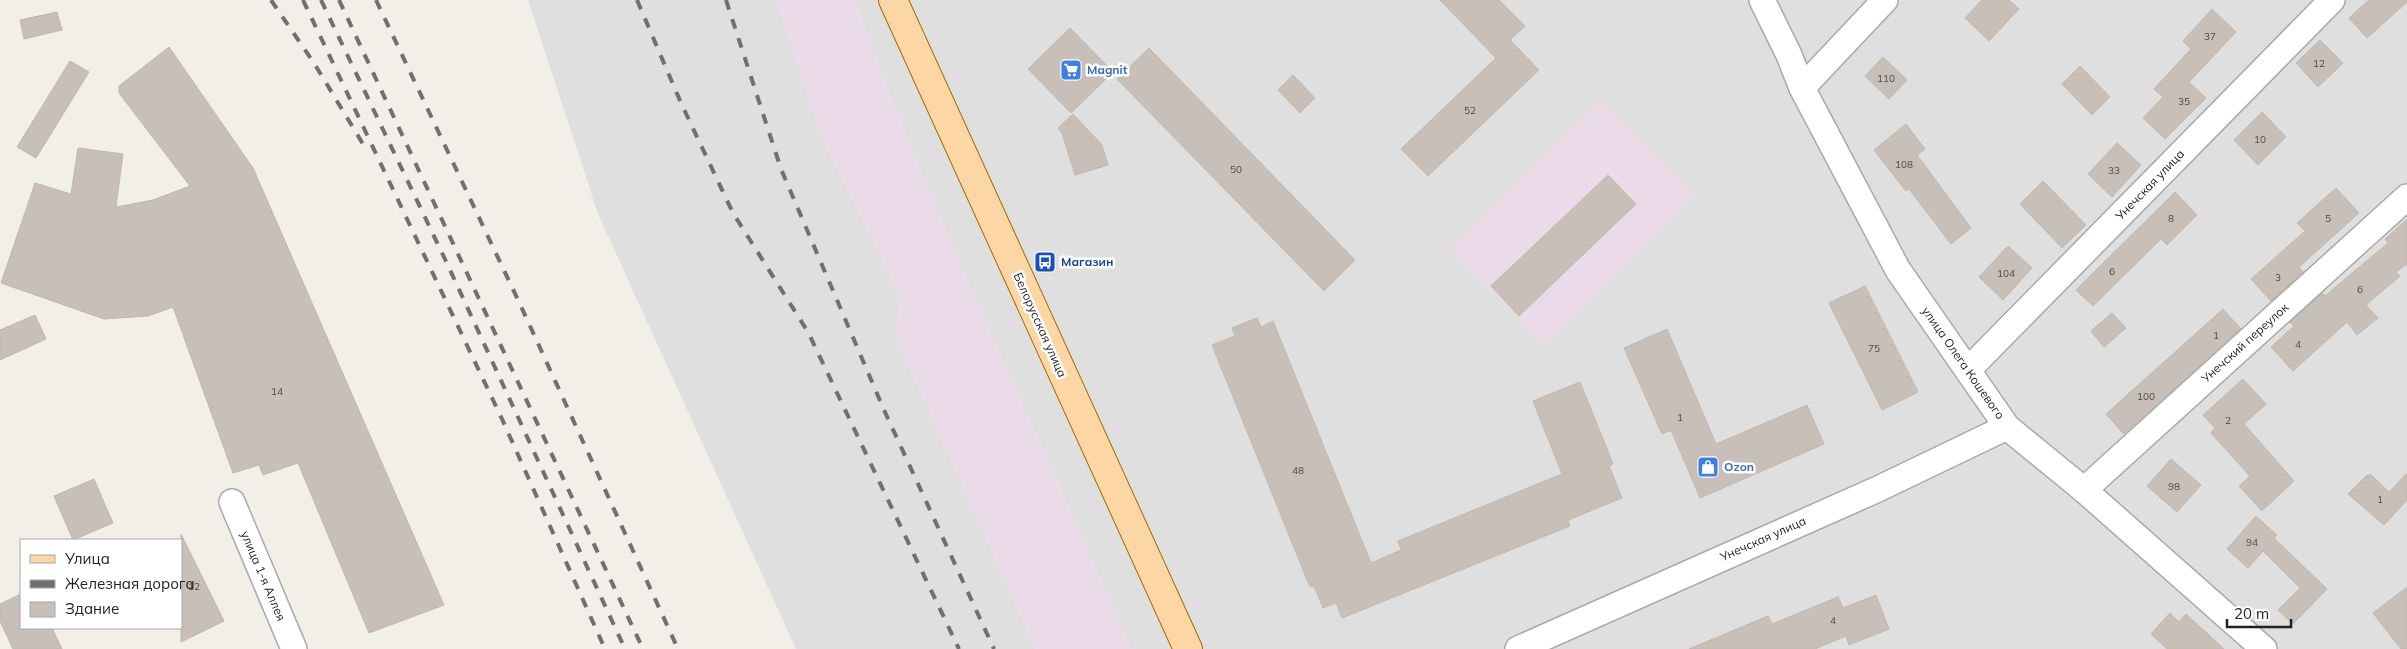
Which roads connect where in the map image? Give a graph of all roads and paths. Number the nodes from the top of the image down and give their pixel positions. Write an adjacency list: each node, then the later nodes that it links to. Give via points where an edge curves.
1 (893, 0): 12 (main road, Белорусская улица)
2 (1762, 0): 5 (street, улица Олега Кошевого)
3 (1885, 0): 5 (street)
4 (2332, 0): 7 (street, Унечская улица)
5 (1802, 88): 7 (street, улица Олега Кошевого, via 1898,270)
6 (2407, 197): 9 (street, Унечский переулок)
7 (1968, 370): 8 (street, улица Олега Кошевого)
8 (2008, 427): 9 (street, улица Олега Кошевого); 13 (street, Унечская улица, via 1878,489)
9 (2084, 490): 14 (street, улица Олега Кошевого)
10 (232, 502): 11 (street, улица 1-я Аллея)
11 (294, 649)
12 (1188, 649)
13 (1518, 649)
14 (2264, 649)

